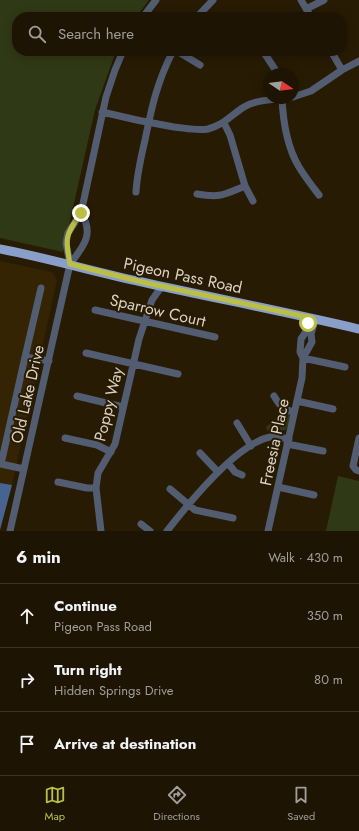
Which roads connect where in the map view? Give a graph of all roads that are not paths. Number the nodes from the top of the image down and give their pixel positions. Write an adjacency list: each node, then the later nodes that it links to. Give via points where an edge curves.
1 (213, 0): 7 (street)
2 (300, 0): 5 (street)
3 (324, 0): 5 (street)
4 (154, 1): 6 (street)
5 (306, 9): 8 (street)
6 (146, 12)
7 (202, 12)
8 (308, 12)
9 (121, 56): 21 (street)
10 (170, 56): 22 (street, via 160,77)
11 (185, 56): 15 (street)
12 (266, 56): 16 (street)
13 (334, 56): 17 (street)
14 (359, 61): 17 (street)
15 (200, 65)
16 (274, 68)
17 (342, 70): 18 (street, via 311,91)
18 (299, 95)
19 (263, 101): 23 (street, via 249,105)
20 (284, 104): 27 (street, via 291,149 299,167)
21 (102, 112): 22 (street); 29 (street)
22 (148, 123): 23 (street, via 198,130); 25 (street)
23 (224, 123): 24 (street)
24 (245, 186): 26 (street, via 220,196); 28 (street)
25 (136, 192)
26 (197, 194)
27 (319, 195)
28 (253, 201)
29 (81, 213): 31 (street, via 68,233 66,243); 31 (street, via 88,232 84,244)
30 (0, 249): 31 (main road, Pigeon Pass Road)
31 (70, 264): 32 (main road, Pigeon Pass Road); 42 (street, Old Lake Drive)
32 (162, 286): 35 (main road, Pigeon Pass Road); 36 (street, Poppy Way, via 152,300)
33 (41, 288): 40 (street)
34 (95, 310): 36 (street, Sparrow Court)
35 (312, 318): 37 (main road, Pigeon Pass Road); 41 (street, via 312,342); 41 (street, Freesia Place, via 301,339 300,352)
36 (144, 321): 38 (street, Sparrow Court); 43 (street, Poppy Way)
37 (359, 330)
38 (215, 337)
39 (86, 353): 43 (street)
40 (25, 357): 42 (street); 61 (street)
41 (303, 358): 44 (street); 48 (street, Freesia Place)
42 (48, 361): 62 (street, Old Lake Drive)
43 (132, 364): 45 (street); 49 (street, Poppy Way)
44 (345, 367)
45 (178, 374)
46 (77, 396): 49 (street)
47 (274, 396): 51 (street, via 280,406)
48 (297, 401): 50 (street); 51 (street, Freesia Place)
49 (123, 407): 58 (street, Poppy Way)
50 (333, 409)
51 (294, 412): 55 (street, Freesia Place)
52 (237, 423): 56 (street)
53 (65, 438): 58 (street, via 97,445)
54 (359, 438): 63 (street, via 353,466)
55 (288, 442): 56 (street, via 272,436); 57 (street); 67 (street, Freesia Place)
56 (251, 446): 60 (street)
57 (323, 451)
58 (111, 452): 68 (street, Poppy Way, via 98,473)
59 (200, 453): 64 (street)
60 (228, 463): 64 (street); 65 (street, via 235,472)
61 (1, 467): 62 (street)
62 (24, 469): 74 (street, Old Lake Drive)
63 (359, 471)
64 (218, 472): 71 (street)
65 (242, 475)
66 (58, 482): 68 (street)
67 (278, 487): 70 (street); 78 (street, Freesia Place)
68 (96, 488): 75 (street, Poppy Way)
69 (170, 489): 71 (street)
70 (314, 495)
71 (188, 504): 72 (street, via 198,511); 77 (street)
72 (233, 518)
73 (141, 524): 76 (street)
74 (10, 531)
75 (101, 531)
76 (150, 531)
77 (167, 531)
78 (268, 531)

